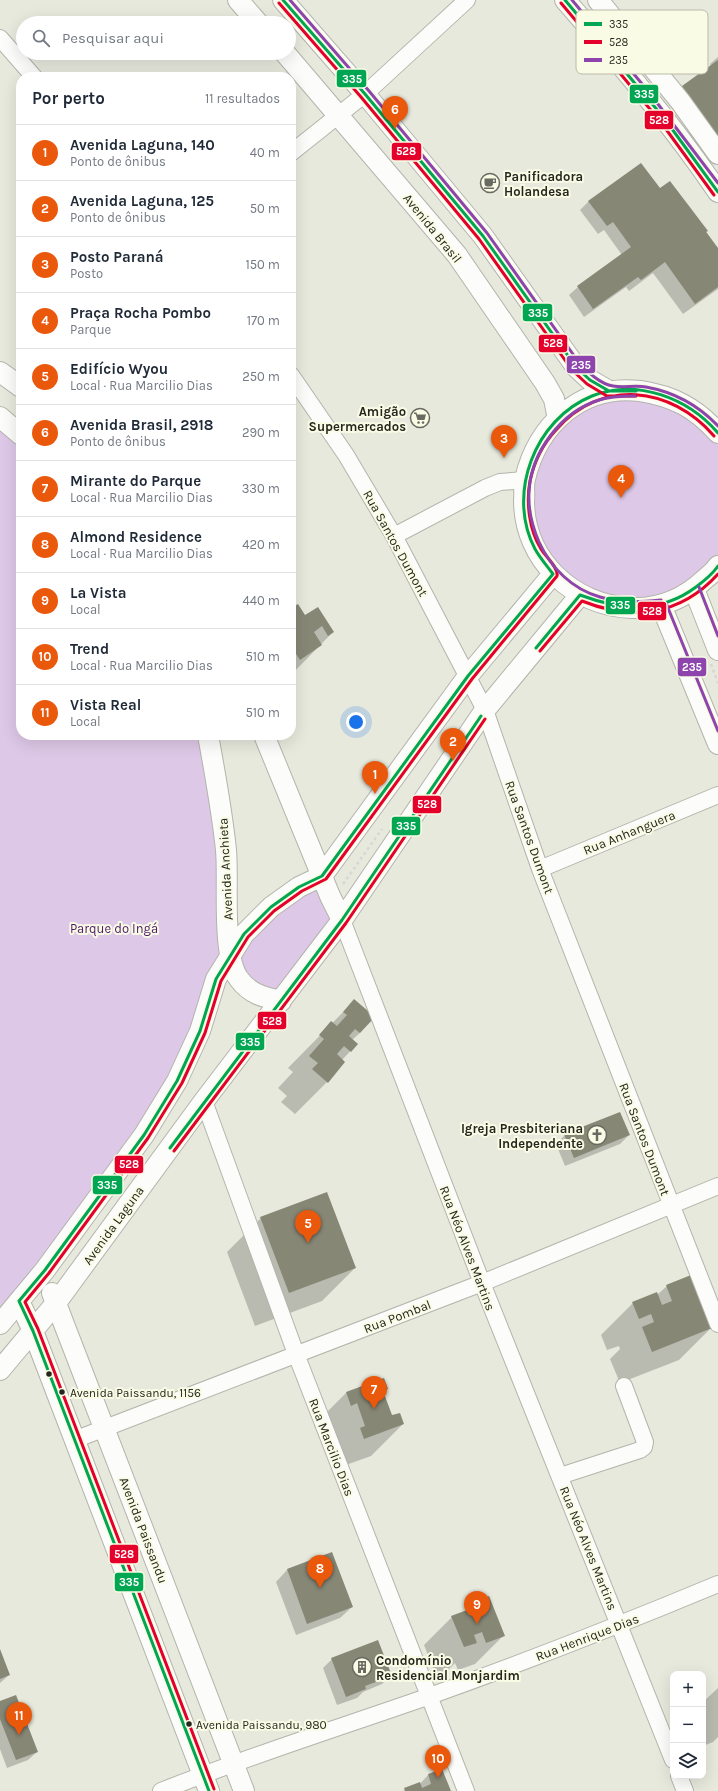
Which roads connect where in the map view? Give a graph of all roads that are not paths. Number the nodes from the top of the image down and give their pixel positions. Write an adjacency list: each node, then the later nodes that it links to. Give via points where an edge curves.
1 (238, 0): 8 (main road)
2 (282, 0): 18 (main road)
3 (467, 0): 18 (street)
4 (565, 0): 7 (main road)
5 (598, 0): 6 (main road)
6 (606, 10)
7 (576, 13)
8 (252, 16)
9 (0, 38): 10 (street)
10 (16, 56)
11 (19, 60): 13 (street)
12 (291, 60): 19 (main road, Avenida Brasil)
13 (30, 72)
14 (629, 74): 17 (main road)
15 (635, 74): 17 (main road)
16 (659, 74): 21 (main road)
17 (632, 77): 22 (main road, via 668,121)
18 (365, 94): 19 (street); 26 (main road, via 483,236 576,367 590,380)
19 (339, 115): 20 (street); 28 (main road, Avenida Brasil, via 457,255 545,383 554,399)
20 (296, 149)
21 (718, 154)
22 (718, 192)
23 (0, 372): 25 (main road)
24 (296, 382): 32 (street, Rua Santos Dumont, via 346,455)
25 (16, 383)
26 (609, 391): 28 (main road, via 582,400); 30 (main road, via 632,390 660,394 685,404)
27 (0, 416): 29 (main road)
28 (558, 419): 31 (main road, via 536,447)
29 (16, 430)
30 (718, 433)
31 (525, 480): 32 (street, via 500,482 485,488); 34 (main road, via 524,516 536,549)
32 (394, 536): 39 (street, Rua Santos Dumont)
33 (718, 566): 35 (main road)
34 (553, 574): 36 (main road, via 570,590); 39 (main road)
35 (694, 589): 37 (main road, via 676,600); 38 (main road)
36 (580, 595): 37 (main road, via 619,608); 40 (main road, Avenida Laguna)
37 (660, 605): 43 (main road)
38 (718, 650)
39 (468, 676): 40 (street, Rua Santos Dumont); 46 (main road)
40 (485, 710): 45 (street, Rua Santos Dumont); 47 (main road, Avenida Laguna)
41 (209, 740): 48 (main road, Avenida Anchieta, via 226,851 226,907)
42 (266, 740): 46 (main road, Rua Néo Alves Martins)
43 (718, 744)
44 (718, 795): 45 (street, Rua Anhanguera)
45 (540, 868): 52 (street, Rua Santos Dumont)
46 (322, 876): 47 (main road, Rua Néo Alves Martins); 48 (main road, via 299,887 271,907 244,934)
47 (342, 920): 49 (main road, Avenida Laguna); 54 (street, Rua Néo Alves Martins)
48 (230, 956): 49 (main road, Avenida Anchieta, via 238,979 256,995); 53 (main road, via 216,978 200,1031 177,1081 144,1135)
49 (281, 1001): 50 (main road, Avenida Laguna)
50 (204, 1100): 56 (main road, Avenida Laguna); 60 (street, Rua Marcilio Dias)
51 (718, 1186): 52 (street, Rua Pombal)
52 (671, 1205): 54 (street, Rua Pombal); 58 (street, Rua Santos Dumont)
53 (45, 1270): 55 (main road); 56 (main road, Avenida Paissandu)
54 (482, 1283): 60 (street, Rua Pombal); 65 (street, Rua Néo Alves Martins)
55 (19, 1301): 57 (main road); 59 (main road)
56 (56, 1303): 59 (main road, Avenida Laguna); 63 (main road, Avenida Paissandu)
57 (0, 1324)
58 (718, 1324)
59 (33, 1331): 61 (main road, Avenida Laguna); 64 (main road)
60 (296, 1354): 63 (street, Rua Pombal); 68 (street, Rua Marcilio Dias)
61 (0, 1370)
62 (624, 1386): 65 (street, via 645,1442 644,1447)
63 (105, 1429): 64 (street, Rua Pombal); 70 (main road, Avenida Paissandu)
64 (74, 1440): 72 (main road)
65 (560, 1476): 67 (street, Rua Néo Alves Martins)
66 (718, 1584): 67 (street, Rua Henrique Dias)
67 (620, 1625): 68 (street, Rua Henrique Dias); 69 (street, Rua Néo Alves Martins)
68 (429, 1696): 70 (street, Rua Henrique Dias); 75 (street, Rua Marcilio Dias)
69 (670, 1752)
70 (233, 1764): 72 (street, Rua Henrique Dias); 74 (main road, Avenida Paissandu)
71 (680, 1779): 76 (street)
72 (205, 1783): 73 (street, Rua Henrique Dias)
73 (162, 1791)
74 (244, 1791)
75 (466, 1791)
76 (685, 1791)

